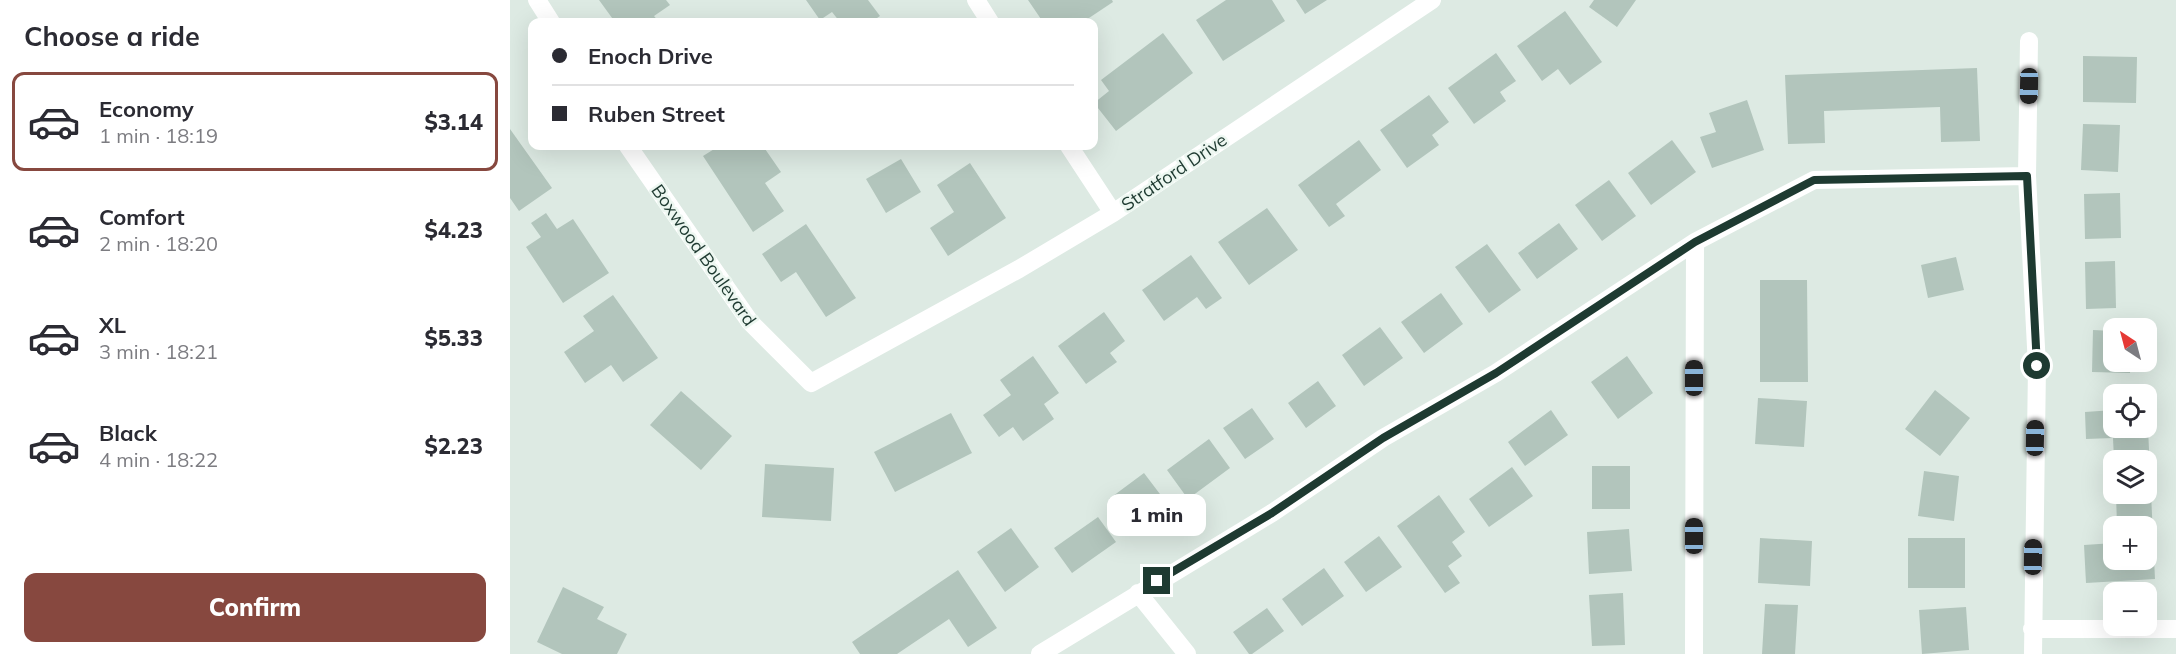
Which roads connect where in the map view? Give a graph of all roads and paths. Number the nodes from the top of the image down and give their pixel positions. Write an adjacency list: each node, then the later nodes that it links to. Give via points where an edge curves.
1 (537, 0): 4 (street)
2 (976, 0): 5 (street)
3 (1432, 0): 10 (street, Stratford Drive)
4 (548, 18)
5 (987, 18)
6 (2029, 41): 9 (street)
7 (631, 150): 12 (street, Boxwood Boulevard, via 750,322 811,383)
8 (1073, 150): 10 (street)
9 (2027, 176): 11 (street, via 1814,180); 14 (street, via 2037,366)
10 (1113, 213): 12 (street, Stratford Drive)
11 (1695, 242): 13 (street, via 1496,373 1383,438 1272,513); 18 (street)
12 (907, 331)
13 (1138, 593): 16 (street); 17 (street)
14 (2032, 629): 15 (street); 19 (street)
15 (2176, 629)
16 (1040, 654)
17 (1187, 654)
18 (1694, 654)
19 (2033, 654)

